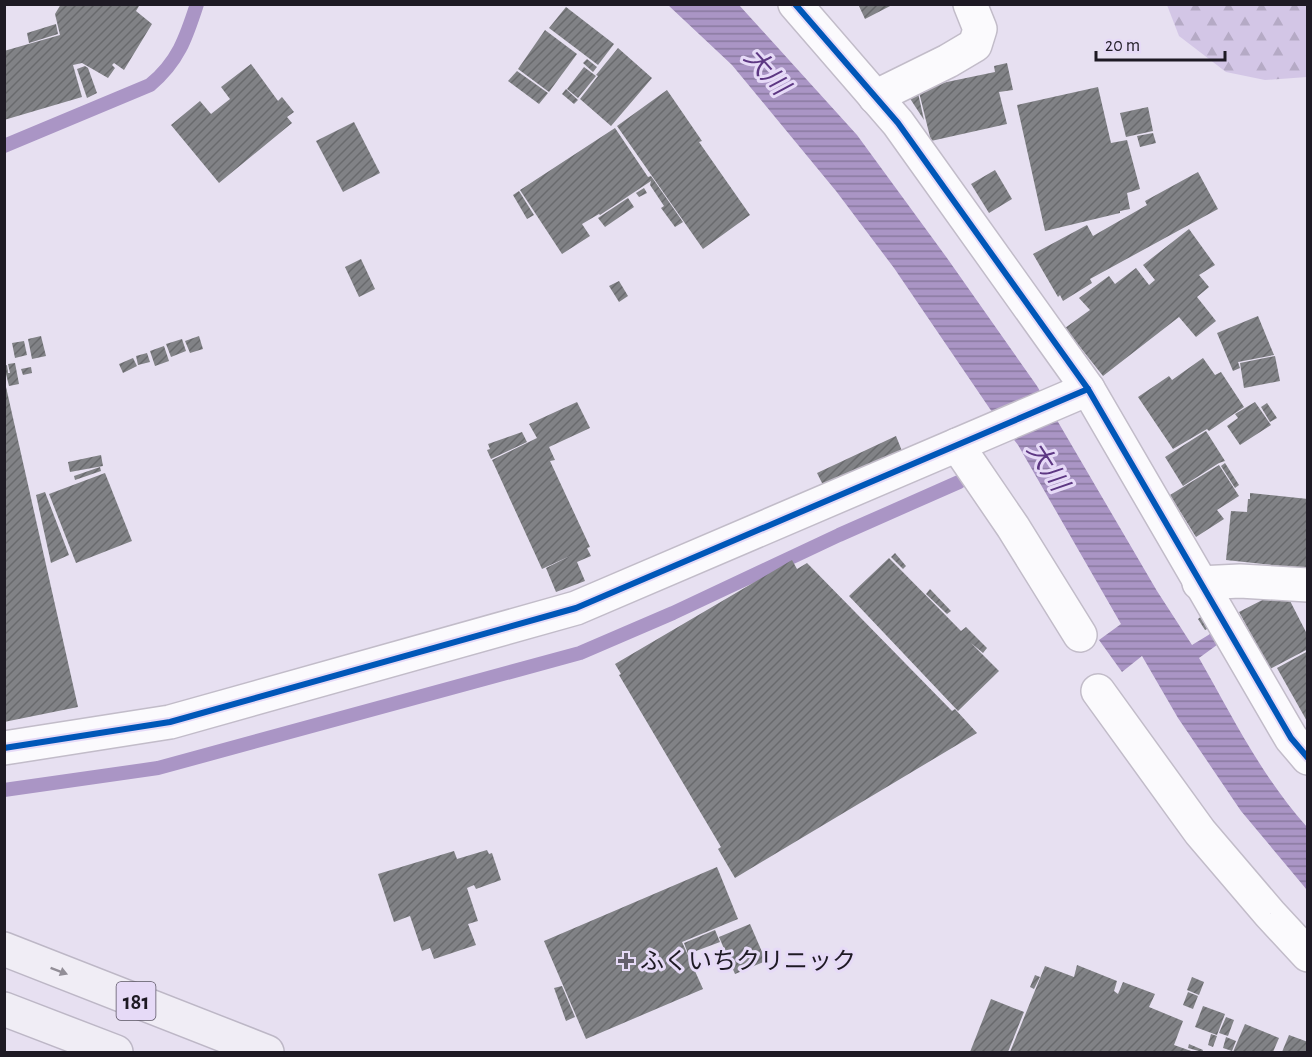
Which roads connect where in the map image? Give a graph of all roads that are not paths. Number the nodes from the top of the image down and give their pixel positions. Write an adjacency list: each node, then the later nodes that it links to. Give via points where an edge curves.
1 (795, 4): 3 (street)
2 (970, 4): 3 (street, via 980,29 975,45)
3 (875, 97): 4 (street)
4 (1088, 389): 5 (street); 6 (street)
5 (957, 445): 8 (street); 10 (street, via 576,608 170,722)
6 (1199, 583): 7 (street); 11 (street, via 1291,738)
7 (1308, 585)
8 (1080, 635)
9 (1098, 691): 13 (street, via 1200,832)
10 (4, 748)
11 (1308, 758)
12 (4, 949): 16 (highway, 181, one-way to 16)
13 (1308, 955)
14 (4, 1009): 15 (highway, 181)
15 (116, 1053)
16 (267, 1053)

